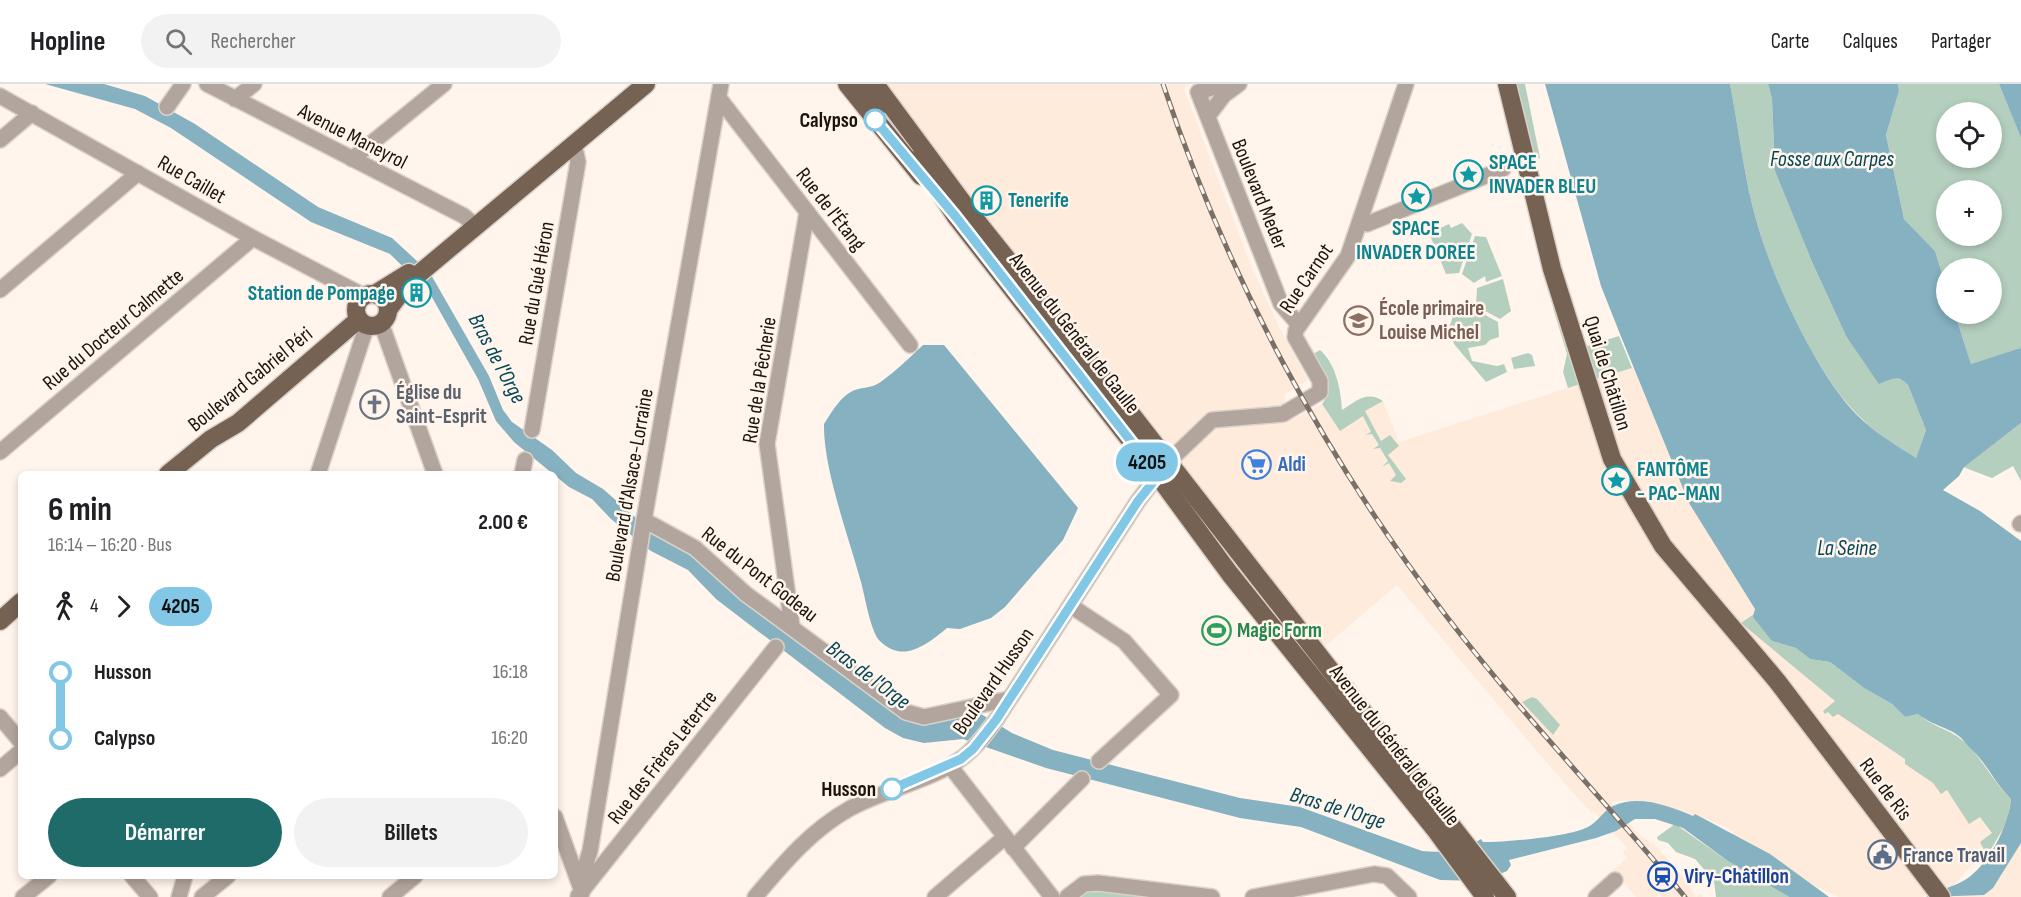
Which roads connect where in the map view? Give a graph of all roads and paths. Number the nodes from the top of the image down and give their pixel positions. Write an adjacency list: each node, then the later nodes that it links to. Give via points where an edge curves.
1 (183, 84): 16 (street)
2 (207, 84): 15 (street, Avenue Maneyrol)
3 (254, 84): 15 (street)
4 (444, 84): 22 (street)
5 (645, 84): 20 (main road, Boulevard Gabriel Péri)
6 (847, 84): 26 (main road, Avenue du Général de Gaulle)
7 (860, 84): 21 (main road, Avenue du Général de Gaulle)
8 (875, 84): 27 (main road, Avenue du Général de Gaulle)
9 (1225, 84): 18 (street, Boulevard Meder, via 1198,92)
10 (1239, 84): 18 (street, via 1224,95)
11 (1406, 84): 28 (street, Rue Carnot)
12 (1507, 84): 56 (main road, Quai de Châtillon, via 1552,268 1612,459 1663,546 1743,639)
13 (720, 91): 25 (street, Rue de l'Étang); 43 (street, Boulevard d'Alsace-Lorraine)
14 (0, 96): 17 (street, Rue Caillet)
15 (235, 99): 22 (street, Avenue Maneyrol)
16 (167, 107)
17 (32, 113): 19 (street); 24 (street, Rue Caillet)
18 (1208, 116): 35 (street, Boulevard Meder, via 1281,304)
19 (0, 140)
20 (574, 144): 29 (main road, Boulevard Gabriel Péri, via 531,179 490,204); 37 (street, Rue du Gué Héron, via 578,162)
21 (912, 149): 26 (main road, Avenue du Général de Gaulle); 27 (main road, Avenue du Général de Gaulle)
22 (352, 159): 29 (street, Avenue Maneyrol)
23 (1503, 169): 28 (street, via 1367,224)
24 (138, 173): 30 (street, Rue Caillet); 32 (street)
25 (807, 212): 36 (street, Rue de l'Étang); 49 (street, Rue de la Pêcherie, via 767,444)
26 (956, 217): 39 (main road, Avenue du Général de Gaulle)
27 (975, 219): 39 (main road, Avenue du Général de Gaulle, via 1128,410)
28 (1361, 222): 35 (street, Rue Carnot, via 1339,273)
29 (474, 224): 31 (main road, Boulevard Gabriel Péri)
30 (253, 238): 33 (street, Rue Caillet); 38 (street, Rue du Docteur Calmette)
31 (411, 276): 33 (main road, Boulevard Gabriel Péri); 34 (main road, Boulevard Gabriel Péri)
32 (0, 290)
33 (369, 295): 34 (main road, via 386,302); 34 (main road, via 356,309)
34 (374, 320): 40 (main road, Boulevard Gabriel Péri); 41 (street); 42 (street)
35 (1299, 325): 39 (street, Rue Carnot, via 1295,337 1320,381 1320,392 1283,414 1212,420)
36 (910, 345)
37 (532, 430)
38 (0, 452)
39 (1162, 469): 46 (street, Boulevard Husson); 61 (main road, Avenue du Général de Gaulle)
40 (172, 471)
41 (319, 471)
42 (434, 471)
43 (644, 520): 49 (street, Rue du Pont Godeau, via 695,548 746,594); 72 (street, Boulevard d'Alsace-Lorraine)
44 (18, 604): 47 (main road)
45 (18, 605): 48 (main road)
46 (1071, 606): 51 (street, Boulevard Husson); 55 (street, via 1124,641 1171,695)
47 (0, 615)
48 (0, 621)
49 (792, 626): 51 (street, Rue du Pont Godeau, via 906,712 924,717)
50 (776, 647): 72 (street, Rue des Frères Letertre)
51 (1009, 699): 57 (street, Boulevard Husson, via 973,749)
52 (0, 717): 53 (street)
53 (18, 738)
54 (18, 754): 58 (street)
55 (1099, 761)
56 (1840, 765): 71 (main road, Rue de Ris)
57 (950, 766): 62 (street); 78 (street, Boulevard Husson, via 870,798 826,824 791,855)
58 (0, 769)
59 (1082, 779): 62 (street)
60 (558, 827): 72 (street)
61 (1452, 842): 69 (main road); 85 (main road)
62 (1009, 843): 79 (street); 80 (street)
63 (45, 879): 73 (street)
64 (135, 879): 74 (street)
65 (185, 879): 75 (street)
66 (224, 879): 76 (street)
67 (412, 879): 77 (street)
68 (1615, 880): 86 (street)
69 (1480, 890)
70 (1298, 893): 83 (street); 84 (street, via 1374,874 1387,876)
71 (1938, 894)
72 (581, 896)
73 (23, 897)
74 (150, 897)
75 (178, 897)
76 (202, 897)
77 (390, 897)
78 (755, 897)
79 (935, 897)
80 (1052, 897)
81 (1067, 897): 82 (street, via 1084,884 1098,884)
82 (1212, 897)
83 (1253, 897)
84 (1410, 897)
85 (1507, 897)
86 (1596, 897)

